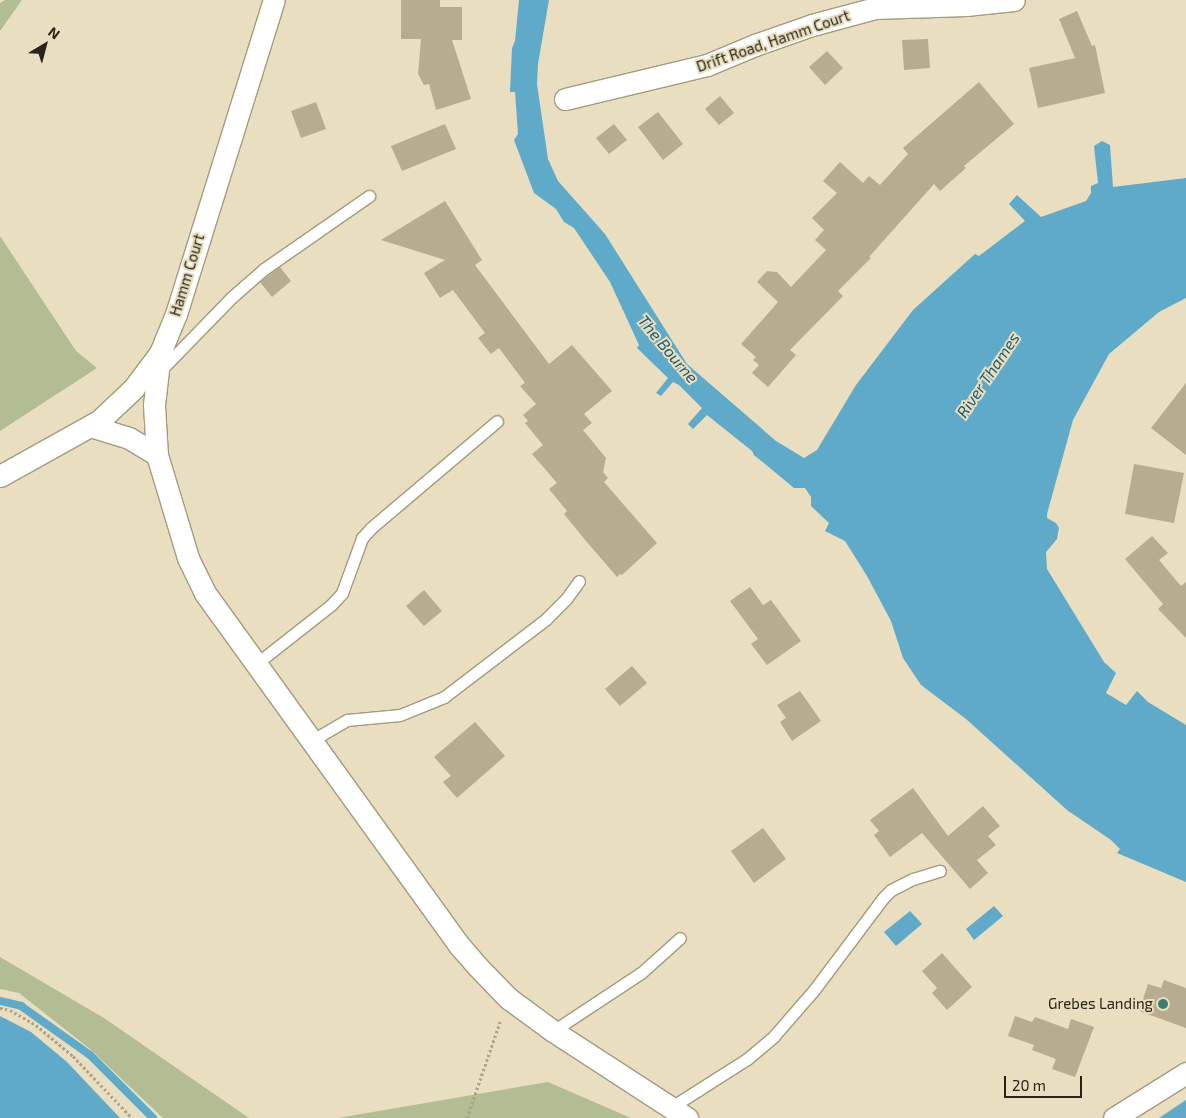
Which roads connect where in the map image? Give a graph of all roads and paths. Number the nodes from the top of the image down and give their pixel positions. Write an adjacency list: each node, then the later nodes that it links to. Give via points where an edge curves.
1 (274, 0): 5 (street, Hamm Court)
2 (1014, 0): 3 (street, Drift Road, Hamm Court, via 875,8 755,44 707,65)
3 (565, 99)
4 (368, 196): 5 (lane, via 264,269)
5 (159, 363): 7 (street, Hamm Court); 8 (street, via 154,405)
6 (497, 421): 11 (lane, via 370,528 362,538 342,593)
7 (90, 426): 8 (street, via 129,438); 9 (street, Hamm Court)
8 (157, 455): 11 (street, via 192,567 205,593)
9 (0, 476)
10 (579, 581): 12 (lane, via 546,619 444,697 400,715 347,720)
11 (256, 664): 12 (street)
12 (311, 741): 15 (street, via 458,944)
13 (940, 871): 19 (lane, via 891,890 774,1036)
14 (680, 938): 17 (lane, via 642,974)
15 (508, 998): 17 (street); 21 (path)
16 (0, 1008): 20 (path, via 10,1010 72,1056)
17 (553, 1031): 19 (street)
18 (1186, 1072): 22 (street)
19 (678, 1113)
20 (132, 1118)
21 (467, 1118)
22 (1114, 1118)

